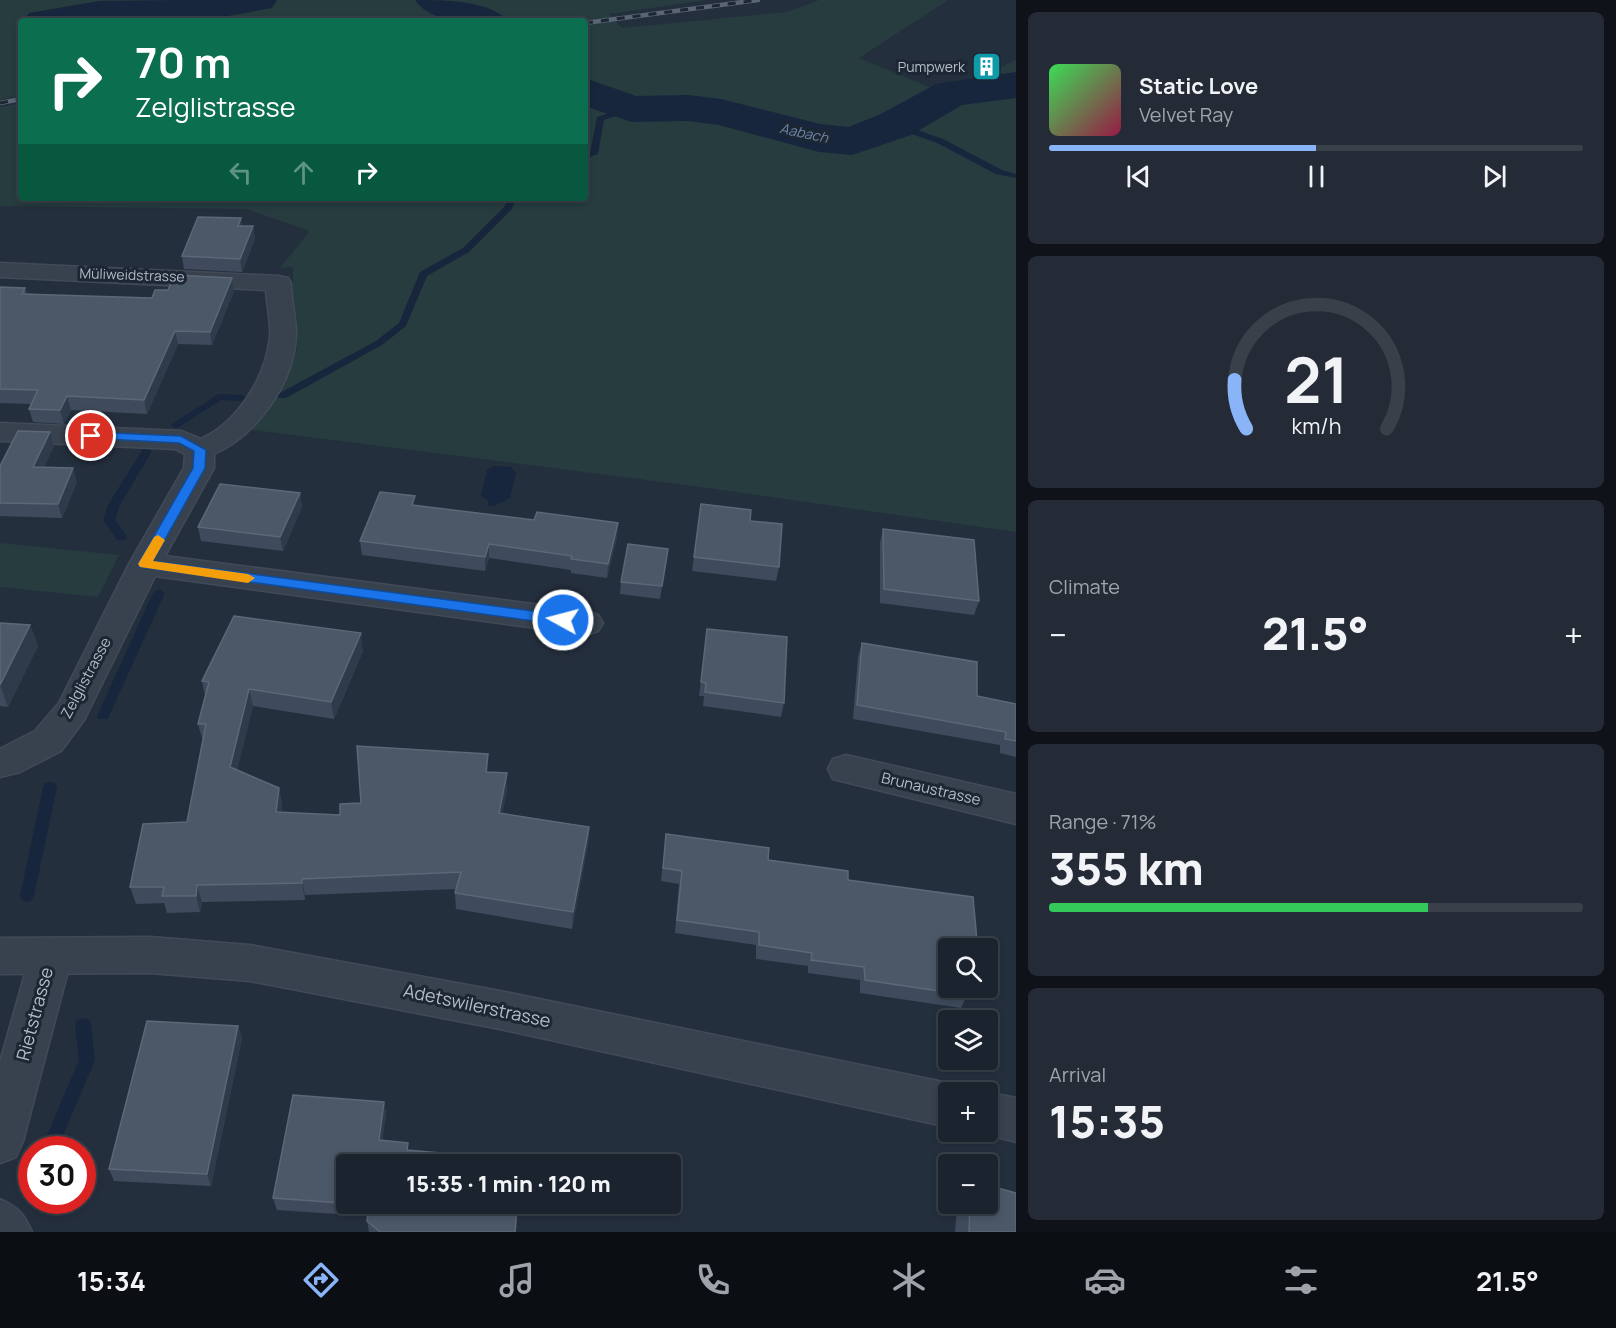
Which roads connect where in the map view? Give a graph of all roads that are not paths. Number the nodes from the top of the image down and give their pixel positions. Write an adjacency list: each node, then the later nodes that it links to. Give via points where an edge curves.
1 (0, 270): 3 (street, Müliweidstrasse, via 279,283 283,335 272,378 236,427 225,438)
2 (0, 432): 3 (street, via 181,440)
3 (200, 450): 4 (street, Zelglistrasse, via 199,468)
4 (145, 564): 5 (street); 6 (street, Zelglistrasse, via 72,711 48,741)
5 (586, 623)
6 (0, 763)
7 (846, 769): 8 (street, Brunaustrasse)
8 (1016, 808)
9 (0, 956): 10 (street, Adetswilerstrasse)
10 (51, 956): 11 (street, Adetswilerstrasse, via 150,955 250,963 500,1010); 14 (street, Rietstrasse)
11 (938, 1103)
12 (998, 1116): 13 (street)
13 (1016, 1120)
14 (0, 1141)
15 (0, 1224): 16 (street)
16 (8, 1232)

